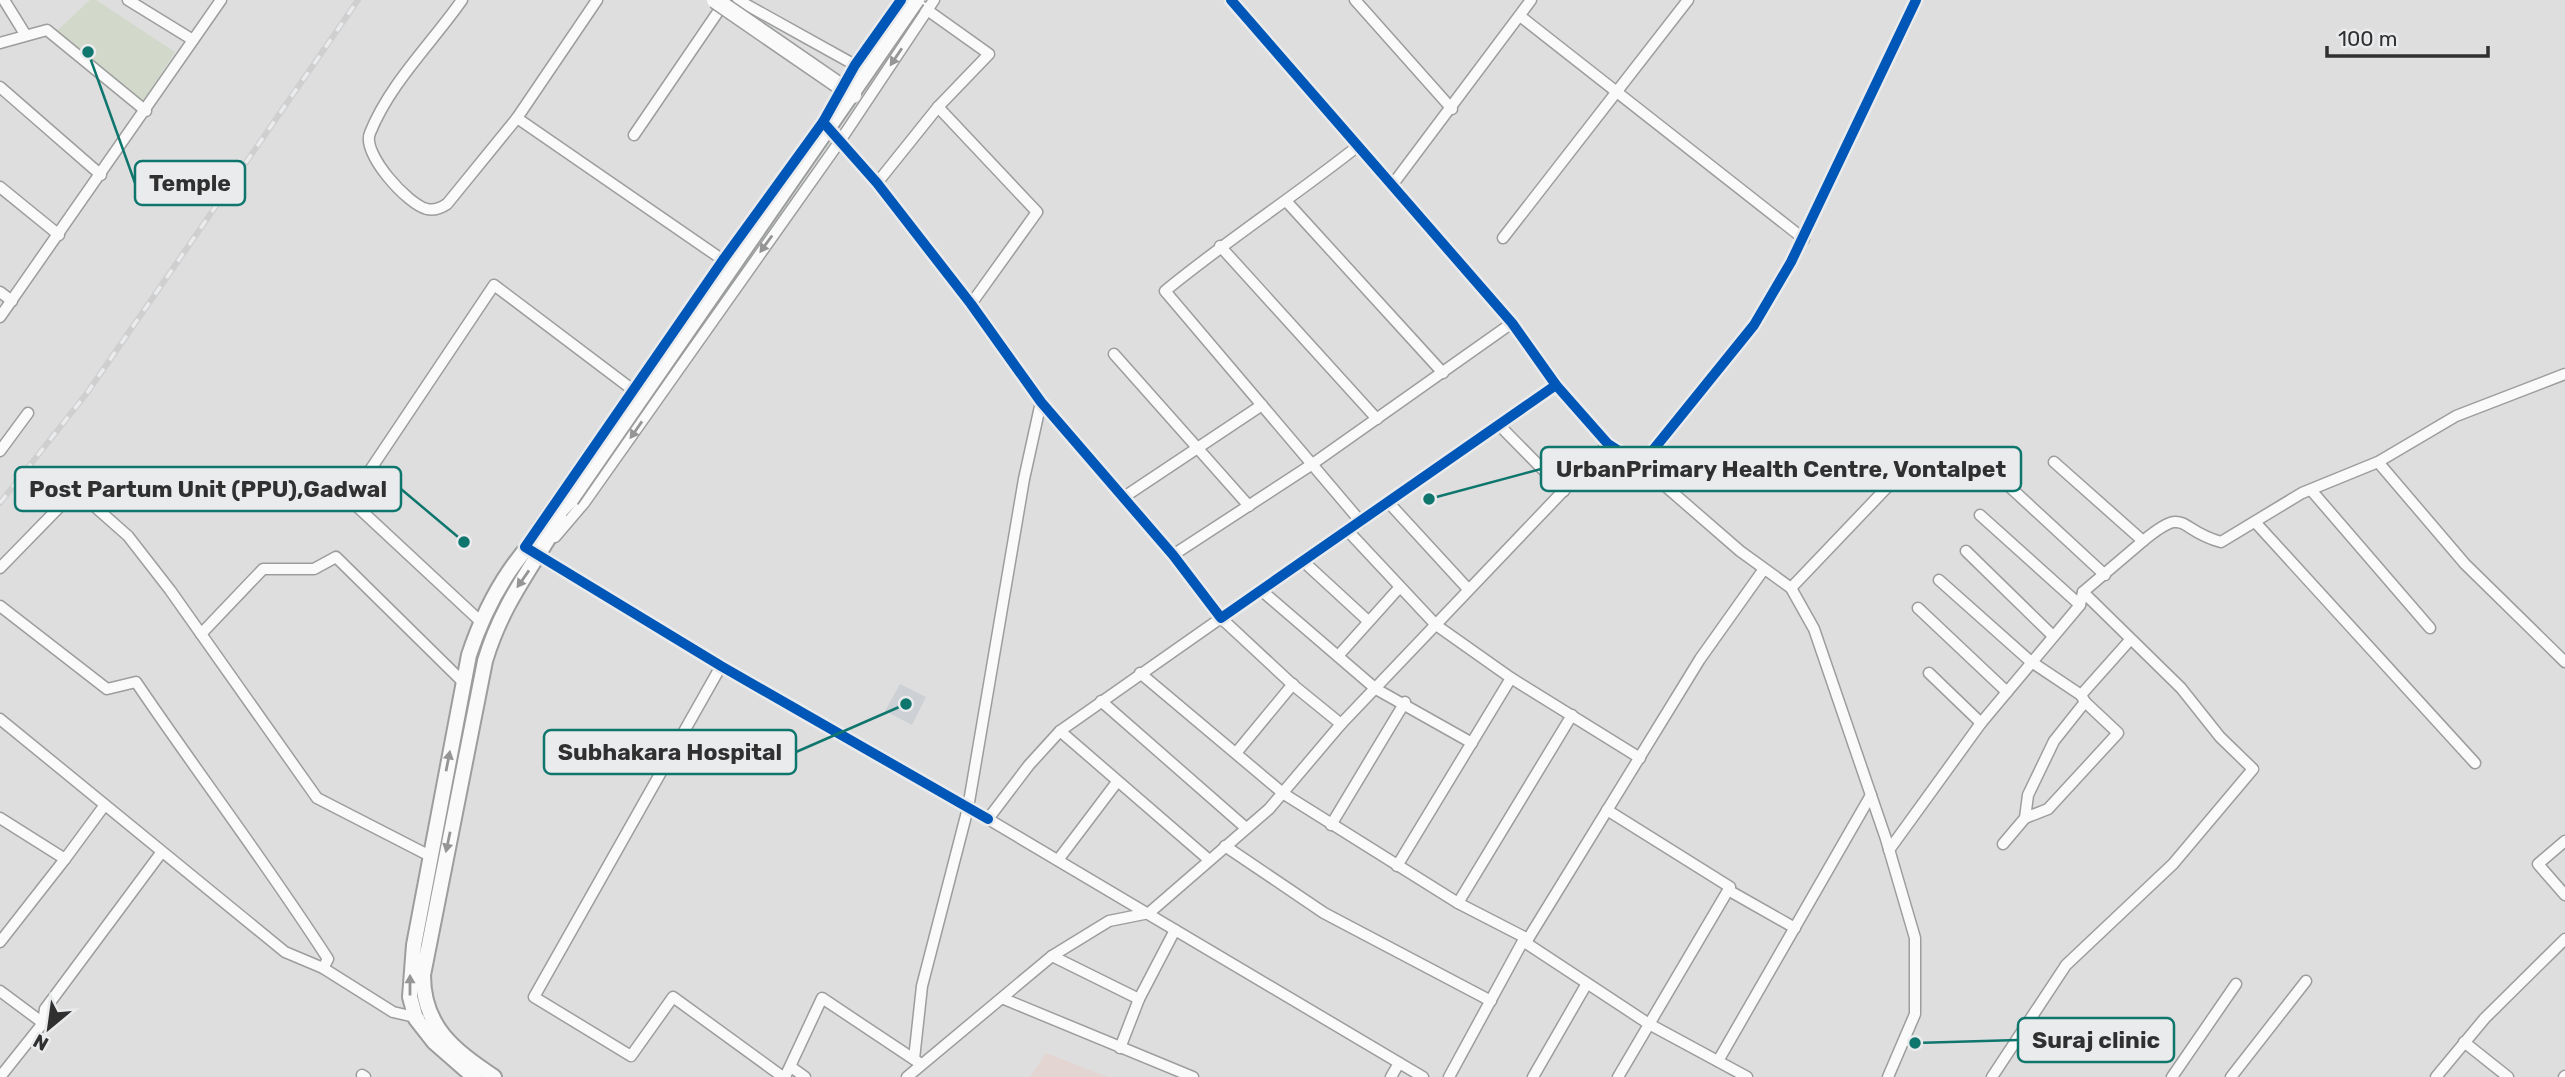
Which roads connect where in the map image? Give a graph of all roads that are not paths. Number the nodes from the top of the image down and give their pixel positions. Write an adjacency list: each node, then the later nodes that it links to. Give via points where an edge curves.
1 (4, 0): 18 (street)
2 (128, 0): 19 (street)
3 (221, 0): 19 (street)
4 (462, 0): 28 (street, via 389,99 367,143 373,156 419,206 438,209 447,204)
5 (597, 0): 28 (street)
6 (715, 0): 24 (main road, bridge)
7 (726, 0): 30 (street)
8 (738, 0): 21 (street)
9 (901, 0): 21 (street)
10 (934, 0): 16 (street)
11 (1231, 0): 32 (street)
12 (1355, 0): 26 (street)
13 (1531, 0): 17 (street)
14 (1688, 0): 23 (street)
15 (1916, 0): 40 (street)
16 (919, 3): 24 (main road, bridge); 25 (street, via 989,54); 31 (street, one-way to 31)
17 (1520, 16): 23 (street); 26 (street)
18 (25, 34): 20 (street); 27 (street, via 50,33)
19 (193, 40): 27 (street)
20 (0, 43)
21 (855, 65): 29 (street)
22 (0, 87): 33 (street)
23 (1618, 93): 39 (street); 40 (street)
24 (853, 95): 70 (main road, bridge)
25 (938, 107): 34 (street); 45 (street, via 1037,212)
26 (1452, 109): 35 (street)
27 (146, 111): 33 (street)
28 (517, 118): 42 (street)
29 (823, 122): 31 (street); 42 (street)
30 (634, 135)
31 (840, 141): 34 (street); 81 (street, one-way to 81, via 584,503)
32 (1358, 146): 35 (street); 37 (street)
33 (101, 176): 38 (street)
34 (877, 183): 45 (street)
35 (1393, 184): 47 (street)
36 (0, 187): 38 (street)
37 (1287, 202): 41 (street); 49 (street)
38 (60, 235): 44 (street)
39 (1503, 239)
40 (1804, 239): 64 (street, via 1754,324)
41 (1220, 246): 54 (street, via 1165,291); 56 (street)
42 (723, 260): 52 (street)
43 (0, 292): 44 (street)
44 (12, 301): 46 (street)
45 (971, 304): 53 (street)
46 (0, 317)
47 (1512, 323): 49 (street); 51 (street)
48 (1114, 354): 59 (street)
49 (1443, 373): 56 (street)
50 (2565, 374): 62 (street, via 2456,415)
51 (1556, 385): 57 (street); 58 (street)
52 (633, 390): 78 (street); 97 (street, via 494,285 350,500)
53 (1041, 402): 69 (street); 130 (street)
54 (1262, 405): 59 (street); 63 (street)
55 (28, 413): 60 (street)
56 (1377, 419): 63 (street)
57 (1500, 426): 68 (street); 71 (street)
58 (1608, 444): 64 (street); 68 (street)
59 (1195, 448): 69 (street); 72 (street)
60 (0, 451)
61 (2054, 462): 77 (street)
62 (2378, 462): 67 (street); 105 (street, via 2465,564)
63 (1311, 465): 72 (street); 74 (street)
64 (1641, 465): 84 (street)
65 (1999, 477): 85 (street)
66 (1895, 479): 88 (street)
67 (2311, 489): 75 (street); 99 (street)
68 (1564, 491): 89 (street)
69 (1124, 497): 80 (street)
70 (571, 500): 78 (main road); 81 (main road)
71 (1389, 503): 74 (street); 89 (street)
72 (1249, 506): 80 (street)
73 (1980, 515): 92 (street)
74 (1361, 522): 76 (street)
75 (2255, 522): 77 (street, via 2221,542 2182,523 2167,521); 125 (street)
76 (1348, 531): 82 (street); 87 (street)
77 (2143, 541): 85 (street)
78 (525, 547): 81 (street); 97 (main road)
79 (1966, 551): 101 (street)
80 (1173, 555): 95 (street)
81 (538, 556): 106 (street); 165 (main road, one-way to 165, via 508,600 485,661 426,947)
82 (1304, 562): 90 (street); 96 (street)
83 (0, 568): 100 (street, via 76,489 128,536)
84 (1764, 569): 88 (street); 124 (street, via 1700,659)
85 (2105, 575): 91 (street)
86 (1940, 580): 104 (street)
87 (1399, 588): 96 (street); 98 (street)
88 (1791, 588): 128 (street, via 1814,629)
89 (1468, 589): 98 (street)
90 (1262, 591): 95 (street); 103 (street)
91 (2083, 592): 92 (street); 102 (street)
92 (2080, 605): 101 (street)
93 (0, 606): 157 (street, via 107,689 136,682 282,886 328,959)
94 (1918, 608): 113 (street)
95 (1221, 618): 107 (street); 111 (street)
96 (1367, 620): 103 (street)
97 (480, 621): 110 (main road)
98 (1436, 625): 109 (street); 112 (street)
99 (2430, 628)
100 (201, 634): 110 (street, via 263,569 314,569 336,556); 142 (street, via 317,798)
101 (2053, 636): 104 (street)
102 (2130, 639): 114 (street); 188 (street, via 2253,769 2173,863 2066,965)
103 (1338, 656): 112 (street)
104 (2030, 661): 113 (street); 114 (street)
105 (2565, 662)
106 (721, 666): 130 (street); 177 (street, via 534,996 631,1056 673,997)
107 (1140, 673): 115 (street); 123 (street)
108 (1929, 673): 119 (street)
109 (1511, 678): 117 (street); 122 (street)
110 (464, 682): 142 (main road, one-way to 110)
111 (1293, 684): 120 (street); 123 (street)
112 (1376, 689): 116 (street); 120 (street)
113 (2007, 692): 119 (street)
114 (2083, 698): 133 (street, via 2054,741 2028,795); 133 (street, via 2119,733 2048,809)
115 (1101, 701): 121 (street); 136 (street)
116 (1405, 702): 122 (street); 135 (street)
117 (1572, 715): 124 (street); 149 (street)
118 (0, 719): 129 (street)
119 (1981, 723): 140 (street)
120 (1341, 724): 127 (street)
121 (1060, 731): 126 (street); 134 (street)
122 (1472, 743): 146 (street)
123 (1236, 754): 127 (street)
124 (1640, 758): 131 (street)
125 (2475, 763)
126 (1117, 782): 144 (street); 145 (street)
127 (1284, 794): 135 (street); 136 (street)
128 (1871, 795): 140 (street); 151 (street)
129 (104, 806): 141 (street); 143 (street)
130 (968, 808): 134 (street); 171 (street, via 922,986)
131 (1608, 810): 147 (street, via 1730,887); 154 (street)
132 (0, 818): 143 (street)
133 (2025, 818): 138 (street)
134 (988, 819): 145 (street)
135 (1331, 825): 146 (street)
136 (1246, 828): 139 (street)
137 (2565, 841): 148 (street, via 2538,864)
138 (2003, 844)
139 (1225, 846): 144 (street); 164 (street, via 1324,913)
140 (1889, 850): 187 (street, via 1915,938 1915,1014)
141 (162, 853): 157 (street, via 285,952); 166 (street, via 45,1009)
142 (430, 856): 165 (main road, one-way to 142, via 410,997 411,972)
143 (65, 859): 155 (street)
144 (1208, 859): 150 (street)
145 (1058, 860): 150 (street)
146 (1397, 866): 149 (street)
147 (1728, 890): 151 (street); 167 (street)
148 (2565, 895)
149 (1458, 902): 154 (street)
150 (1149, 913): 152 (street); 156 (street, via 1109,921)
151 (1795, 928): 170 (street)
152 (1175, 930): 163 (street); 172 (street)
153 (2565, 939): 168 (street)
154 (1525, 940): 160 (street); 164 (street)
155 (0, 942)
156 (1052, 956): 162 (street); 163 (street)
157 (323, 968): 165 (street, via 393,1012)
158 (2306, 981): 190 (street)
159 (2236, 984): 189 (street)
160 (1586, 985): 167 (street); 184 (street)
161 (0, 991): 166 (street)
162 (1004, 999): 169 (street); 171 (street)
163 (1139, 999): 169 (street)
164 (1491, 1001): 183 (street)
165 (423, 1017): 175 (main road, via 434,1042); 176 (main road)
166 (43, 1023): 174 (street)
167 (1649, 1024): 170 (street); 185 (street)
168 (2464, 1042): 191 (street); 192 (street)
169 (1120, 1048): 180 (street)
170 (1718, 1061): 186 (street)
171 (918, 1062): 173 (street, via 821,998); 179 (street)
172 (1399, 1063): 181 (street); 182 (street)
173 (791, 1067): 177 (street); 178 (street)
174 (0, 1077)
175 (474, 1077)
176 (494, 1077)
177 (784, 1077)
178 (805, 1077)
179 (906, 1077)
180 (1193, 1077)
181 (1391, 1077)
182 (1423, 1077)
183 (1449, 1077)
184 (1533, 1077)
185 (1618, 1077)
186 (1747, 1077)
187 (1888, 1077)
188 (1992, 1077)
189 (2172, 1077)
190 (2231, 1077)
191 (2436, 1077)
192 (2508, 1077)

